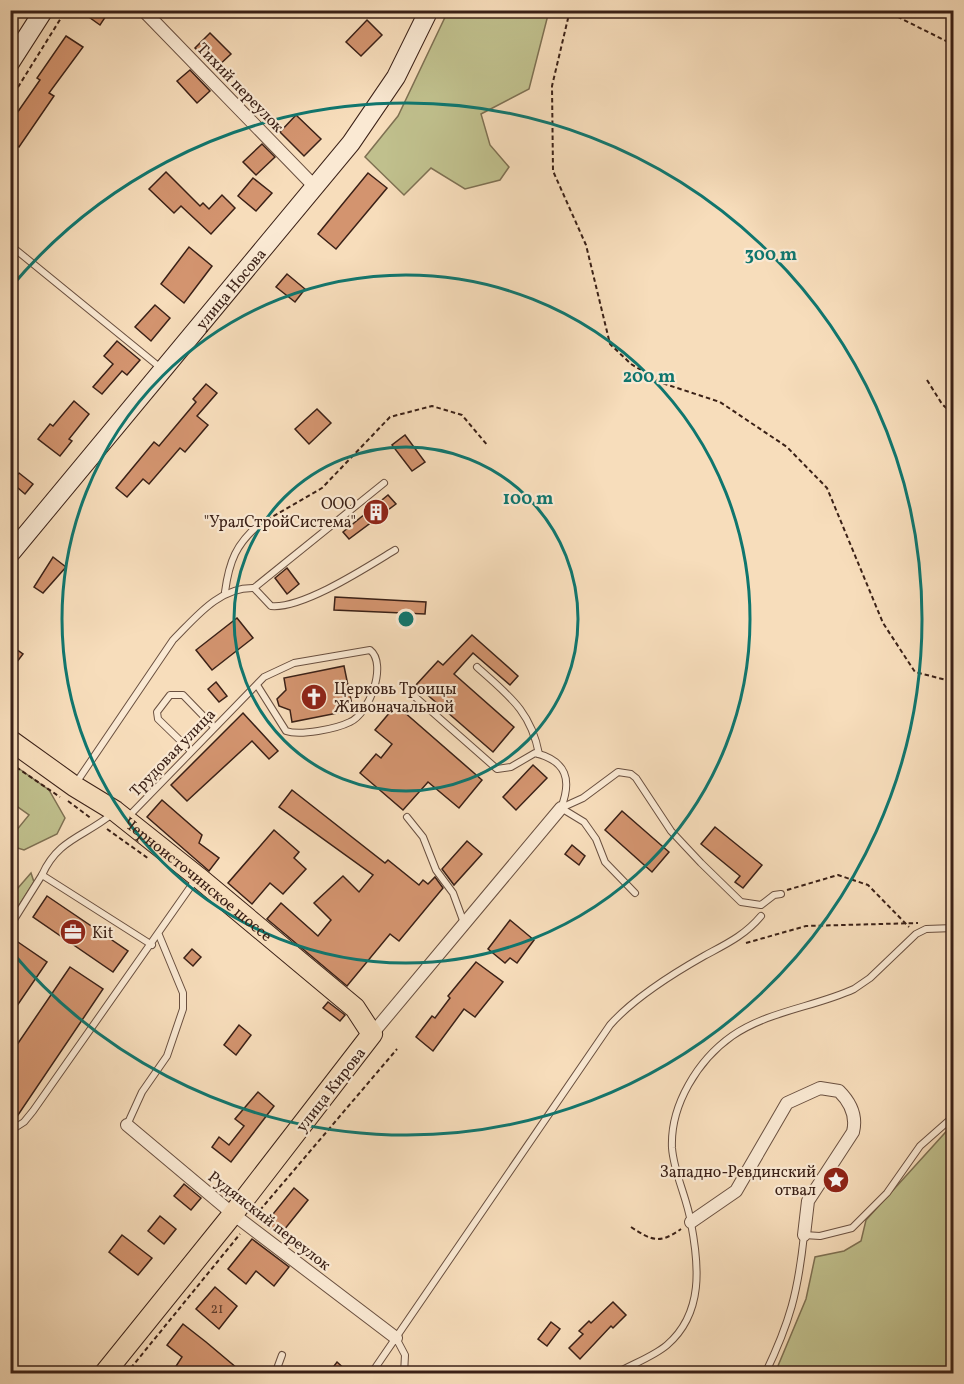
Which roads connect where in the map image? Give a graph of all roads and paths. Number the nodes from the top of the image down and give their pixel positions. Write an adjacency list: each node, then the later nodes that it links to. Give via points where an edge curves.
1 (44, 10): 8 (street)
2 (66, 10): 9 (path)
3 (143, 10): 10 (street, Тихий переулок)
4 (429, 10): 10 (street, улица Носова, via 376,109)
5 (570, 10): 23 (path, via 552,86 553,171 586,245 610,344 631,364 662,383 720,402 787,447 827,488 883,623 915,672)
6 (884, 10): 7 (path)
7 (954, 45)
8 (10, 63)
9 (10, 100)
10 (315, 187): 12 (street, улица Носова)
11 (10, 245): 12 (lane)
12 (163, 370): 19 (street, улица Носова)
13 (927, 380): 14 (path)
14 (954, 415)
15 (488, 446): 17 (path, via 462,414 432,406 390,417 322,488)
16 (384, 483): 20 (lane)
17 (261, 524): 21 (lane, via 245,536 232,556)
18 (395, 550): 20 (lane, via 330,589 286,605 271,606)
19 (10, 554)
20 (254, 588): 21 (lane, via 238,587)
21 (225, 592): 31 (lane, via 173,640)
22 (477, 667): 29 (lane, via 525,714 537,739)
23 (954, 682)
24 (257, 685): 24 (lane, Трудовая улица, via 264,676 294,663 370,650 378,660 367,706 358,716 351,722 304,733 286,731); 26 (lane, Трудовая улица)
25 (412, 695): 29 (lane, via 497,769 511,767 529,754)
26 (214, 727): 28 (lane, Трудовая улица); 28 (lane, via 183,695 170,695 157,712 158,719)
27 (10, 740): 31 (main road, Черноисточинское шоссе)
28 (191, 751): 33 (lane, Трудовая улица)
29 (539, 754): 32 (lane, via 565,773 568,785)
30 (10, 763): 35 (path)
31 (74, 786): 33 (main road, Черноисточинское шоссе)
32 (561, 808): 39 (lane, via 584,822 605,862); 40 (lane, via 583,798 618,772 631,774 671,831 741,902 761,905); 44 (street, улица Кирова)
33 (120, 815): 35 (lane, Трудовая улица); 38 (main road, Черноисточинское шоссе)
34 (406, 817): 44 (lane, via 423,837 436,870 453,893)
35 (100, 824): 36 (path); 37 (lane, Трудовая улица, via 59,847)
36 (154, 863)
37 (42, 874): 45 (lane, Трудовая улица); 50 (lane)
38 (198, 876): 48 (lane); 51 (main road, Черноисточинское шоссе, via 355,1008)
39 (635, 893)
40 (781, 894): 43 (path, via 838,875 868,885)
41 (760, 916): 60 (lane, via 743,934 668,979 610,1025)
42 (928, 922): 43 (path)
43 (905, 923): 47 (path); 49 (path, via 806,926)
44 (464, 925): 51 (street, улица Кирова)
45 (10, 926)
46 (954, 927): 47 (lane, via 926,929)
47 (916, 934): 57 (lane, via 854,989 746,1027 716,1049 699,1069 679,1107 672,1146)
48 (159, 935): 50 (lane); 54 (lane, via 183,993 183,1009 166,1056 142,1092)
49 (744, 943)
50 (152, 945): 55 (lane, via 33,1111)
51 (372, 1034): 56 (main road, улица Кирова)
52 (397, 1048): 56 (path)
53 (954, 1116): 59 (lane, via 920,1146 887,1194 852,1228 820,1236)
54 (127, 1125): 56 (street, Рудянский переулок)
55 (10, 1131)
56 (240, 1220): 60 (street, Рудянский переулок); 62 (main road, улица Кирова); 63 (path)
57 (691, 1222): 58 (path, via 666,1238 657,1239 648,1239); 59 (street, via 735,1191 787,1103 820,1088 839,1091 847,1099 855,1124 846,1145 808,1201); 67 (lane, via 698,1289 688,1316 667,1345)
58 (631, 1227)
59 (804, 1235): 68 (lane, via 799,1286)
60 (396, 1338): 65 (lane); 66 (lane, via 405,1355)
61 (282, 1355): 64 (lane)
62 (104, 1374)
63 (126, 1374)
64 (275, 1374)
65 (371, 1374)
66 (404, 1374)
67 (615, 1374)
68 (765, 1374)

